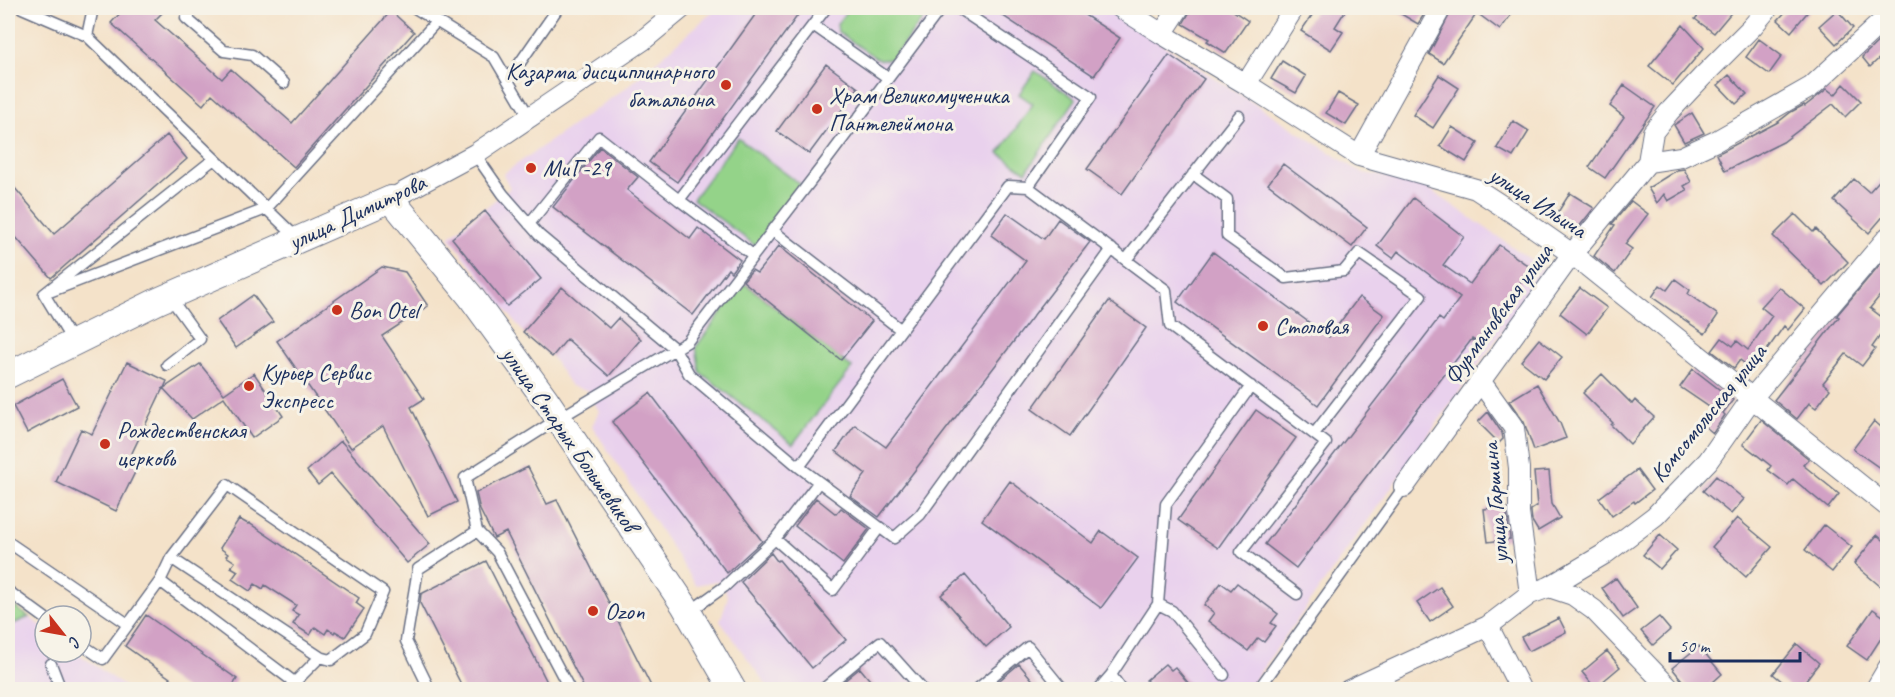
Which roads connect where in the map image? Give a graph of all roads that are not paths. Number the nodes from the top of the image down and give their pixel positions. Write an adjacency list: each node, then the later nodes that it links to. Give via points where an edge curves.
1 (22, 8): 19 (lane)
2 (93, 8): 19 (lane)
3 (195, 8): 22 (lane, via 186,18 224,51 252,55)
4 (415, 8): 16 (lane)
5 (558, 8): 21 (lane)
6 (682, 8): 25 (street, улица Димитрова, via 642,41)
7 (826, 8): 17 (lane)
8 (941, 8): 20 (lane)
9 (958, 8): 31 (lane, via 1091,97)
10 (1121, 8): 18 (street, улица Ильича)
11 (1179, 8): 18 (street)
12 (1294, 8): 23 (street)
13 (1441, 8): 27 (street)
14 (1768, 8): 29 (street, via 1653,132)
15 (1887, 16): 29 (street, via 1811,87 1716,141 1681,157)
16 (436, 21): 21 (lane, via 494,57); 34 (lane)
17 (813, 25): 20 (lane); 33 (lane)
18 (1162, 34): 23 (street, улица Ильича)
19 (87, 36): 28 (lane)
20 (888, 78): 36 (lane)
21 (508, 80): 25 (lane)
22 (284, 83)
23 (1246, 84): 27 (street, улица Ильича)
24 (1239, 116): 30 (lane)
25 (530, 117): 26 (street, улица Димитрова)
26 (475, 154): 32 (street, улица Димитрова); 35 (lane)
27 (1359, 156): 40 (street, улица Ильича, via 1476,189)
28 (214, 159): 34 (lane); 43 (lane)
29 (1648, 162): 40 (street, Фурмановская улица)
30 (1193, 174): 42 (lane); 54 (lane, via 1227,199 1227,236 1286,278 1344,271 1359,253 1421,296)
31 (1028, 187): 39 (lane); 45 (lane, via 1008,186)
32 (391, 199): 37 (street, улица Димитрова); 53 (street, улица Старых Большевиков, via 471,297)
33 (680, 200): 35 (lane, via 599,137); 41 (lane)
34 (266, 208): 37 (lane); 43 (lane)
35 (529, 224): 47 (lane)
36 (772, 230): 41 (lane); 45 (lane)
37 (299, 240): 44 (street, улица Димитрова)
38 (1885, 246): 52 (street, Комсомольская улица)
39 (1112, 249): 42 (lane); 59 (lane, via 920,515 894,538)
40 (1572, 254): 50 (street, Фурмановская улица); 52 (street, улица Ильича)
41 (753, 255): 47 (lane, via 687,342)
42 (1126, 260): 51 (lane, via 1166,290 1170,326)
43 (44, 294): 46 (lane)
44 (169, 296): 46 (street, улица Димитрова); 48 (lane, via 200,339)
45 (900, 329): 55 (lane)
46 (73, 342): 49 (street, улица Димитрова)
47 (675, 349): 53 (lane); 55 (lane, via 689,374)
48 (167, 365)
49 (8, 375)
50 (1481, 382): 57 (street, Фурмановская улица); 68 (street, улица Гаршина, via 1514,428 1519,513)
51 (1251, 387): 54 (lane); 69 (lane, via 1166,504)
52 (1752, 398): 58 (street, улица Ильича); 65 (street, Комсомольская улица, via 1708,461 1655,516 1606,553)
53 (558, 419): 60 (lane, via 465,478); 71 (street, улица Старых Большевиков)
54 (1314, 434): 67 (lane, via 1326,442 1241,552)
55 (799, 467): 56 (lane)
56 (818, 483): 59 (lane); 61 (lane)
57 (1404, 486): 91 (lane)
58 (1887, 507)
59 (879, 528): 61 (lane, via 833,590)
60 (477, 531): 82 (lane, via 418,569 406,641); 83 (lane, via 497,552)
61 (775, 539): 71 (lane, via 724,587)
62 (8, 542): 72 (lane)
63 (171, 558): 64 (lane); 75 (lane); 75 (lane, via 226,485 382,592 365,634 331,660)
64 (160, 581): 72 (lane); 80 (lane)
65 (1549, 587): 68 (street, Комсомольская улица); 94 (street, via 1573,595 1594,610)
66 (8, 591): 70 (lane)
67 (1297, 594)
68 (1530, 594): 73 (street, Комсомольская улица)
69 (1158, 604): 78 (lane); 79 (lane, via 1172,611)
70 (33, 609)
71 (688, 612): 84 (street, улица Старых Большевиков)
72 (128, 624): 74 (lane, via 103,659)
73 (1488, 626): 92 (street, Комсомольская улица); 93 (street)
74 (93, 652)
75 (320, 657): 80 (lane)
76 (51, 664): 81 (lane)
77 (1887, 668): 95 (street)
78 (1111, 675): 89 (lane); 90 (lane)
79 (1224, 675)
80 (291, 686)
81 (61, 690)
82 (430, 690)
83 (570, 690)
84 (734, 690)
85 (822, 690): 86 (lane, via 880,642)
86 (923, 690)
87 (976, 690): 88 (lane, via 1028,647)
88 (1063, 690)
89 (1098, 690)
90 (1122, 690)
91 (1258, 690)
92 (1349, 690)
93 (1521, 690)
94 (1671, 690)
95 (1875, 690)

